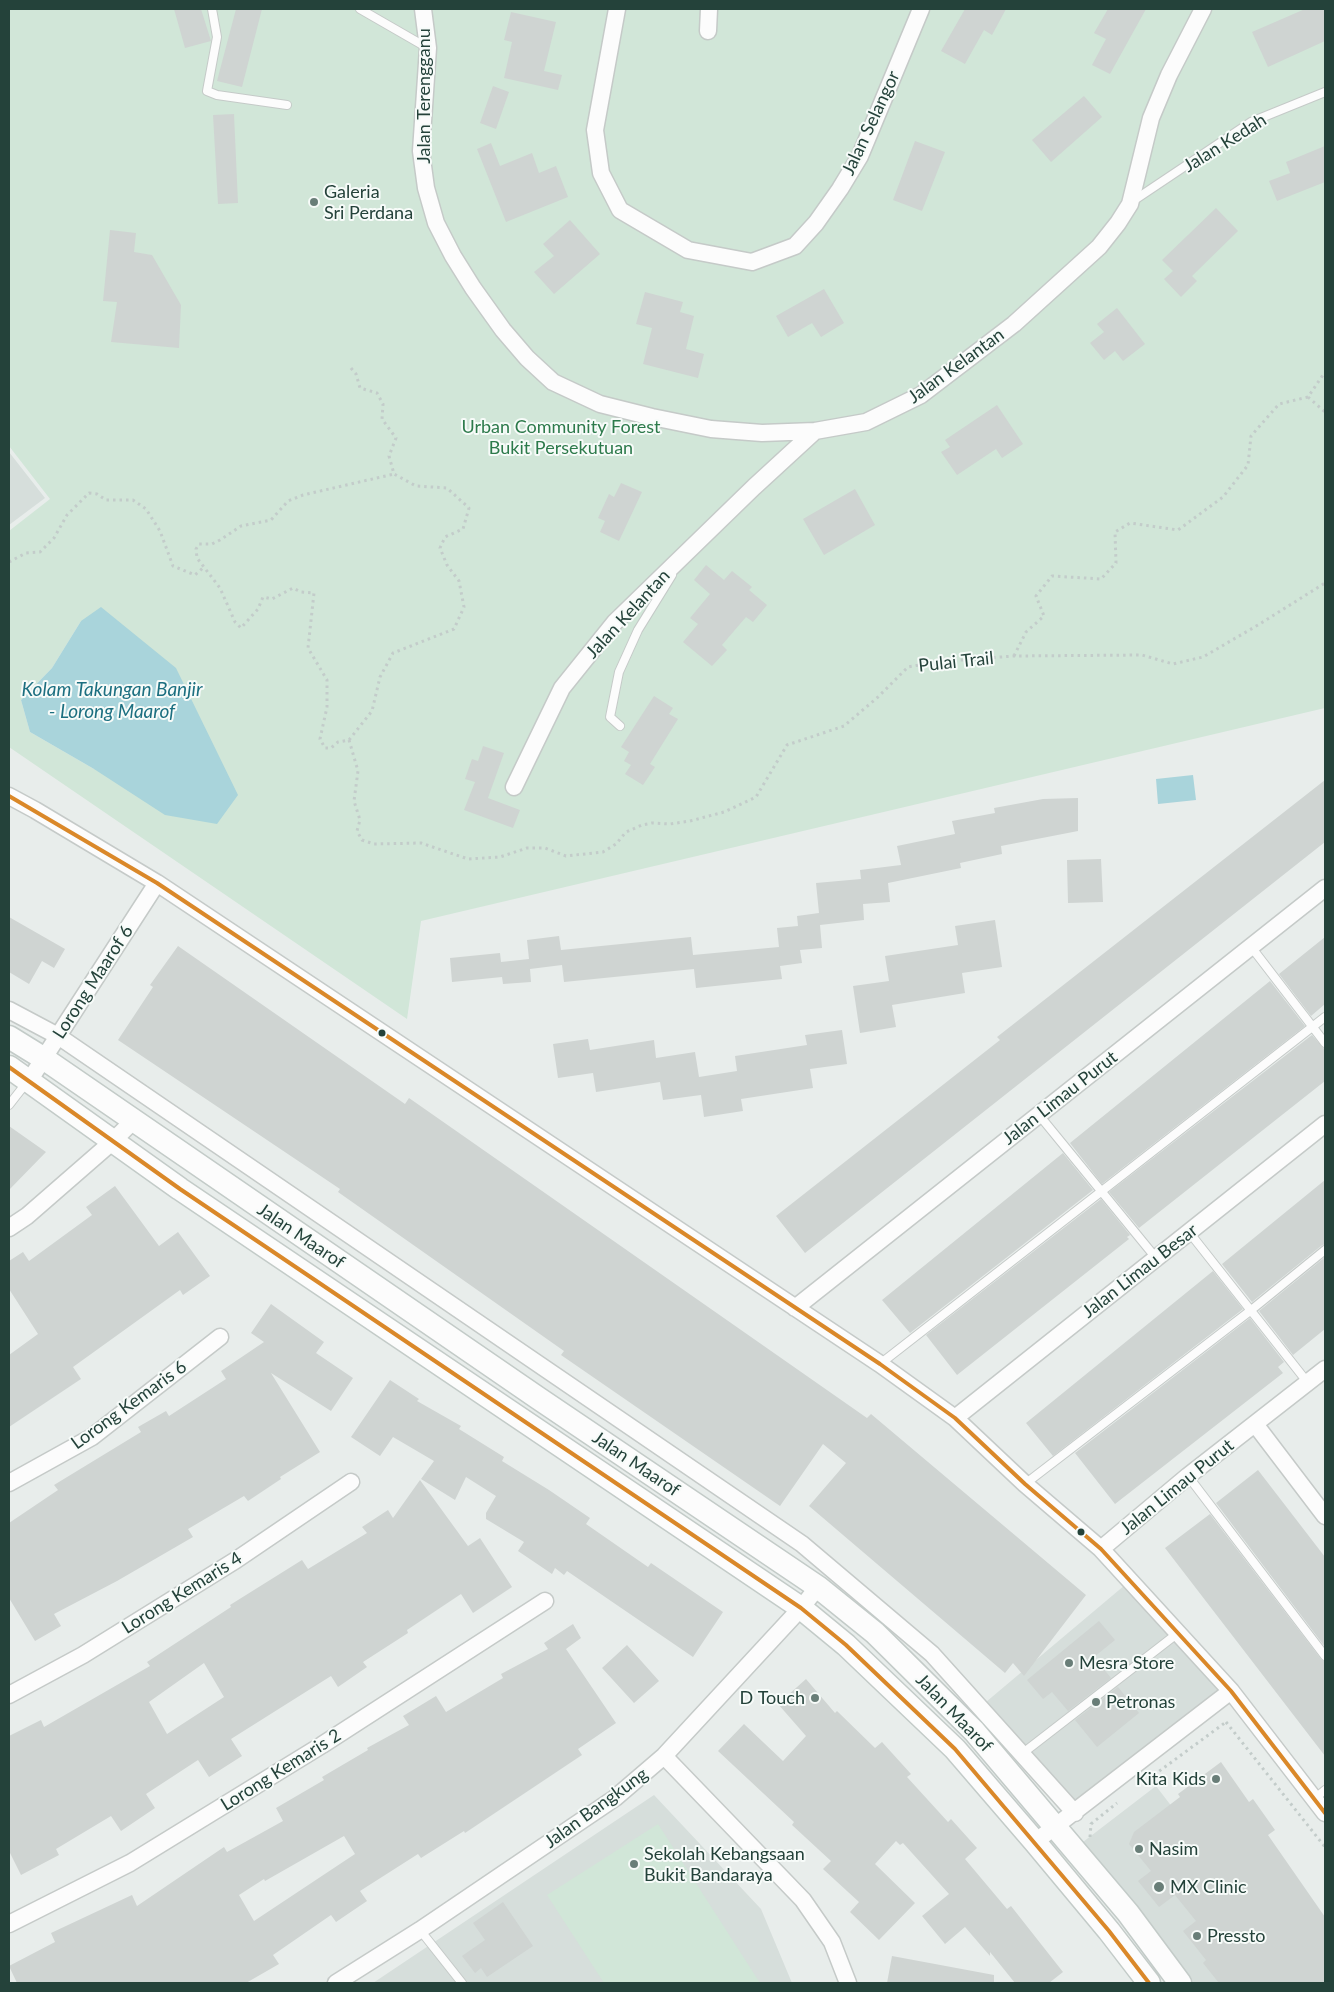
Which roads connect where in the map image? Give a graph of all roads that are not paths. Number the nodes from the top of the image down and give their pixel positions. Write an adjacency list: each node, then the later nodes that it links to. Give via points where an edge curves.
1 (212, 9): 11 (lane, via 217,37 207,91)
2 (360, 9): 9 (lane)
3 (423, 9): 9 (street, Jalan Terengganu)
4 (617, 9): 6 (street, Jalan Selangor, via 595,130 601,173 620,210 688,250 752,262 794,246 816,223 840,189 860,156)
5 (709, 9): 8 (street)
6 (921, 9)
7 (1203, 9): 12 (street, Jalan Kelantan, via 1151,118)
8 (708, 31)
9 (428, 48): 13 (street, Jalan Terengganu, via 421,151 426,188 436,223 473,288 526,358 553,382 600,404 711,429 762,434)
10 (1325, 92): 12 (lane, Jalan Kedah, via 1251,122)
11 (287, 106)
12 (1130, 204): 13 (street, Jalan Kelantan, via 1099,248 1014,324 921,396 866,422)
13 (815, 431): 14 (street, Jalan Kelantan)
14 (686, 552): 15 (lane, via 638,630 618,672 610,717); 16 (street, Jalan Kelantan, via 615,622 562,688)
15 (620, 726)
16 (514, 787)
17 (9, 796): 18 (street)
18 (157, 883): 24 (street, Lorong Maarof 6); 40 (street)
19 (1325, 888): 20 (street, Jalan Limau Purut)
20 (1252, 948): 23 (lane); 31 (street, Jalan Limau Purut)
21 (9, 1010): 24 (street, Jalan Maarof)
22 (1325, 1017): 23 (lane)
23 (1313, 1027): 26 (lane); 35 (lane)
24 (58, 1036): 27 (street, Lorong Maarof 6); 61 (street, Jalan Maarof, via 802,1544 932,1654)
25 (9, 1037): 27 (main road, Jalan Maarof)
26 (1325, 1043)
27 (43, 1058): 29 (street, Lorong Maarof 6); 32 (main road, Jalan Maarof)
28 (9, 1067): 29 (main road, Jalan Maarof)
29 (29, 1080): 30 (lane); 34 (main road, Jalan Maarof)
30 (9, 1105)
31 (1039, 1115): 35 (lane); 40 (street, Jalan Limau Purut)
32 (133, 1121): 34 (street); 54 (main road, Jalan Maarof)
33 (1325, 1124): 37 (street, Jalan Limau Besar)
34 (112, 1142): 36 (street); 56 (main road, Jalan Maarof)
35 (1101, 1193): 39 (lane); 43 (lane)
36 (9, 1228)
37 (1189, 1232): 39 (street, Jalan Limau Besar); 41 (lane)
38 (1325, 1250): 41 (lane)
39 (1156, 1258): 46 (street, Jalan Limau Besar)
40 (795, 1308): 43 (street)
41 (1250, 1311): 45 (lane); 51 (lane)
42 (220, 1337): 50 (street, Lorong Kemaris 6, via 92,1437)
43 (880, 1364): 46 (street)
44 (1325, 1369): 45 (street, Jalan Limau Purut)
45 (1308, 1383): 47 (street, Jalan Limau Purut)
46 (955, 1418): 51 (street)
47 (1256, 1424): 48 (street, Jalan Limau Purut); 52 (street)
48 (1188, 1476): 53 (street, Jalan Limau Purut); 58 (lane)
49 (351, 1482): 60 (street, Lorong Kemaris 4, via 236,1560 83,1655)
50 (9, 1483)
51 (1026, 1484): 53 (street)
52 (1325, 1516)
53 (1101, 1549): 57 (street)
54 (818, 1587): 56 (street, Jalan Bangkung); 66 (main road, Jalan Maarof, via 875,1633 974,1731)
55 (545, 1601): 68 (street, Lorong Kemaris 2, via 322,1745 130,1863)
56 (801, 1608): 62 (street, Jalan Bangkung); 67 (main road, Jalan Maarof, via 846,1645 955,1750)
57 (1178, 1633): 59 (street); 61 (lane)
58 (1325, 1656)
59 (1231, 1691): 63 (street); 64 (street)
60 (9, 1695)
61 (1023, 1754): 64 (street, Jalan Maarof)
62 (664, 1756): 69 (street, Jalan Bangkung, via 615,1798); 72 (street, via 803,1900 832,1942)
63 (1319, 1794): 65 (street)
64 (1075, 1813): 66 (street)
65 (1325, 1813)
66 (1056, 1827): 67 (street); 74 (main road, Jalan Maarof, via 1128,1913)
67 (1035, 1842): 73 (main road, Jalan Maarof)
68 (9, 1924)
69 (420, 1930): 70 (street, Jalan Bangkung); 71 (lane)
70 (336, 1983)
71 (462, 1983)
72 (848, 1983)
73 (1149, 1983)
74 (1180, 1983)

